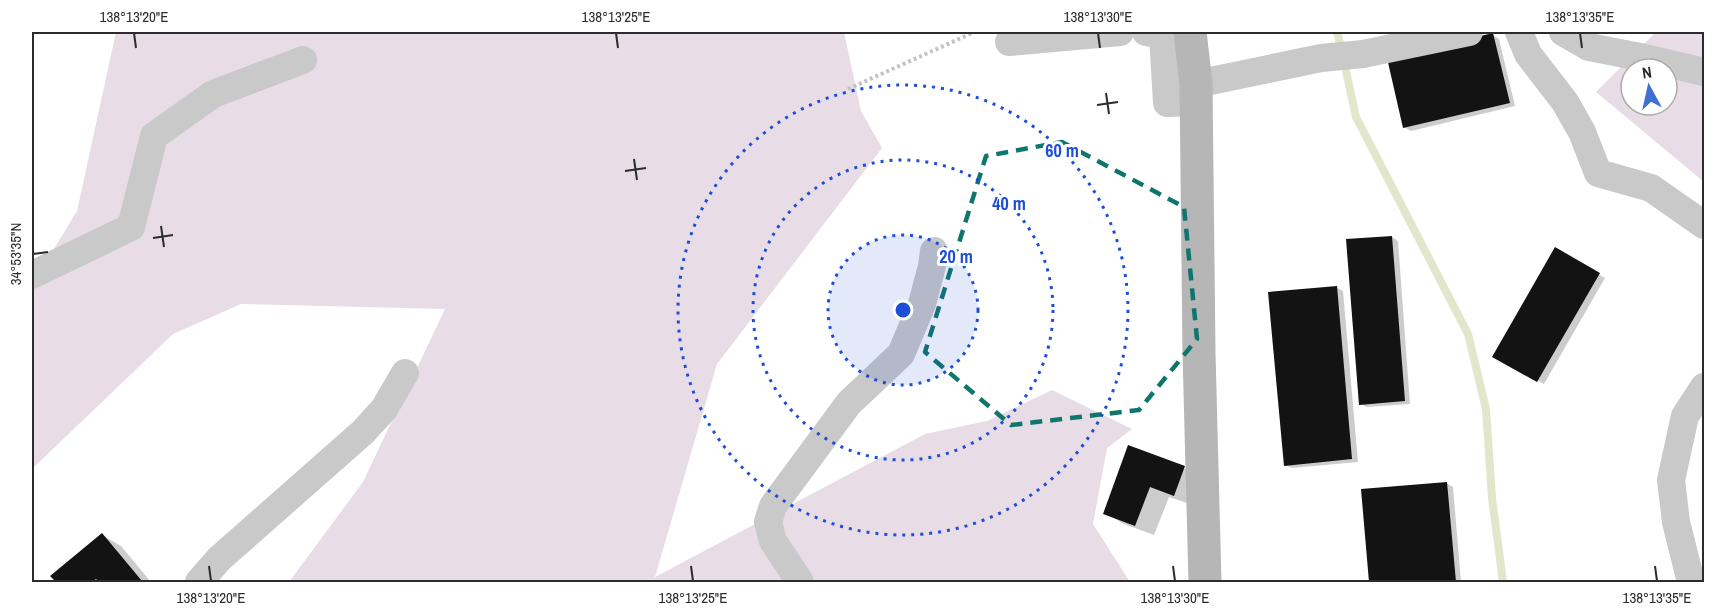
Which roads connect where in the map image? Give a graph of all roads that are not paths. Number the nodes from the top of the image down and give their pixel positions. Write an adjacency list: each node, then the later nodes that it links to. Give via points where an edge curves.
1 (1120, 32): 7 (street)
2 (1146, 32): 10 (street, via 1163,35 1167,103)
3 (1190, 32): 10 (street)
4 (1469, 32): 10 (street, via 1363,54 1321,58)
5 (1519, 32): 11 (street, via 1528,54 1565,102 1598,173 1651,188)
6 (1563, 32): 9 (street, via 1589,47)
7 (1009, 42)
8 (303, 60): 13 (street, via 213,94 154,136 131,227)
9 (1704, 72)
10 (1196, 93): 18 (street)
11 (1704, 225)
12 (934, 250): 17 (street, via 922,303 901,354 849,403 773,506 768,522 773,541)
13 (32, 274)
14 (405, 373): 16 (street, via 384,409 363,432 219,559)
15 (1704, 387): 19 (street, via 1685,416 1671,480 1676,522)
16 (199, 582)
17 (800, 582)
18 (1205, 582)
19 (1691, 582)

